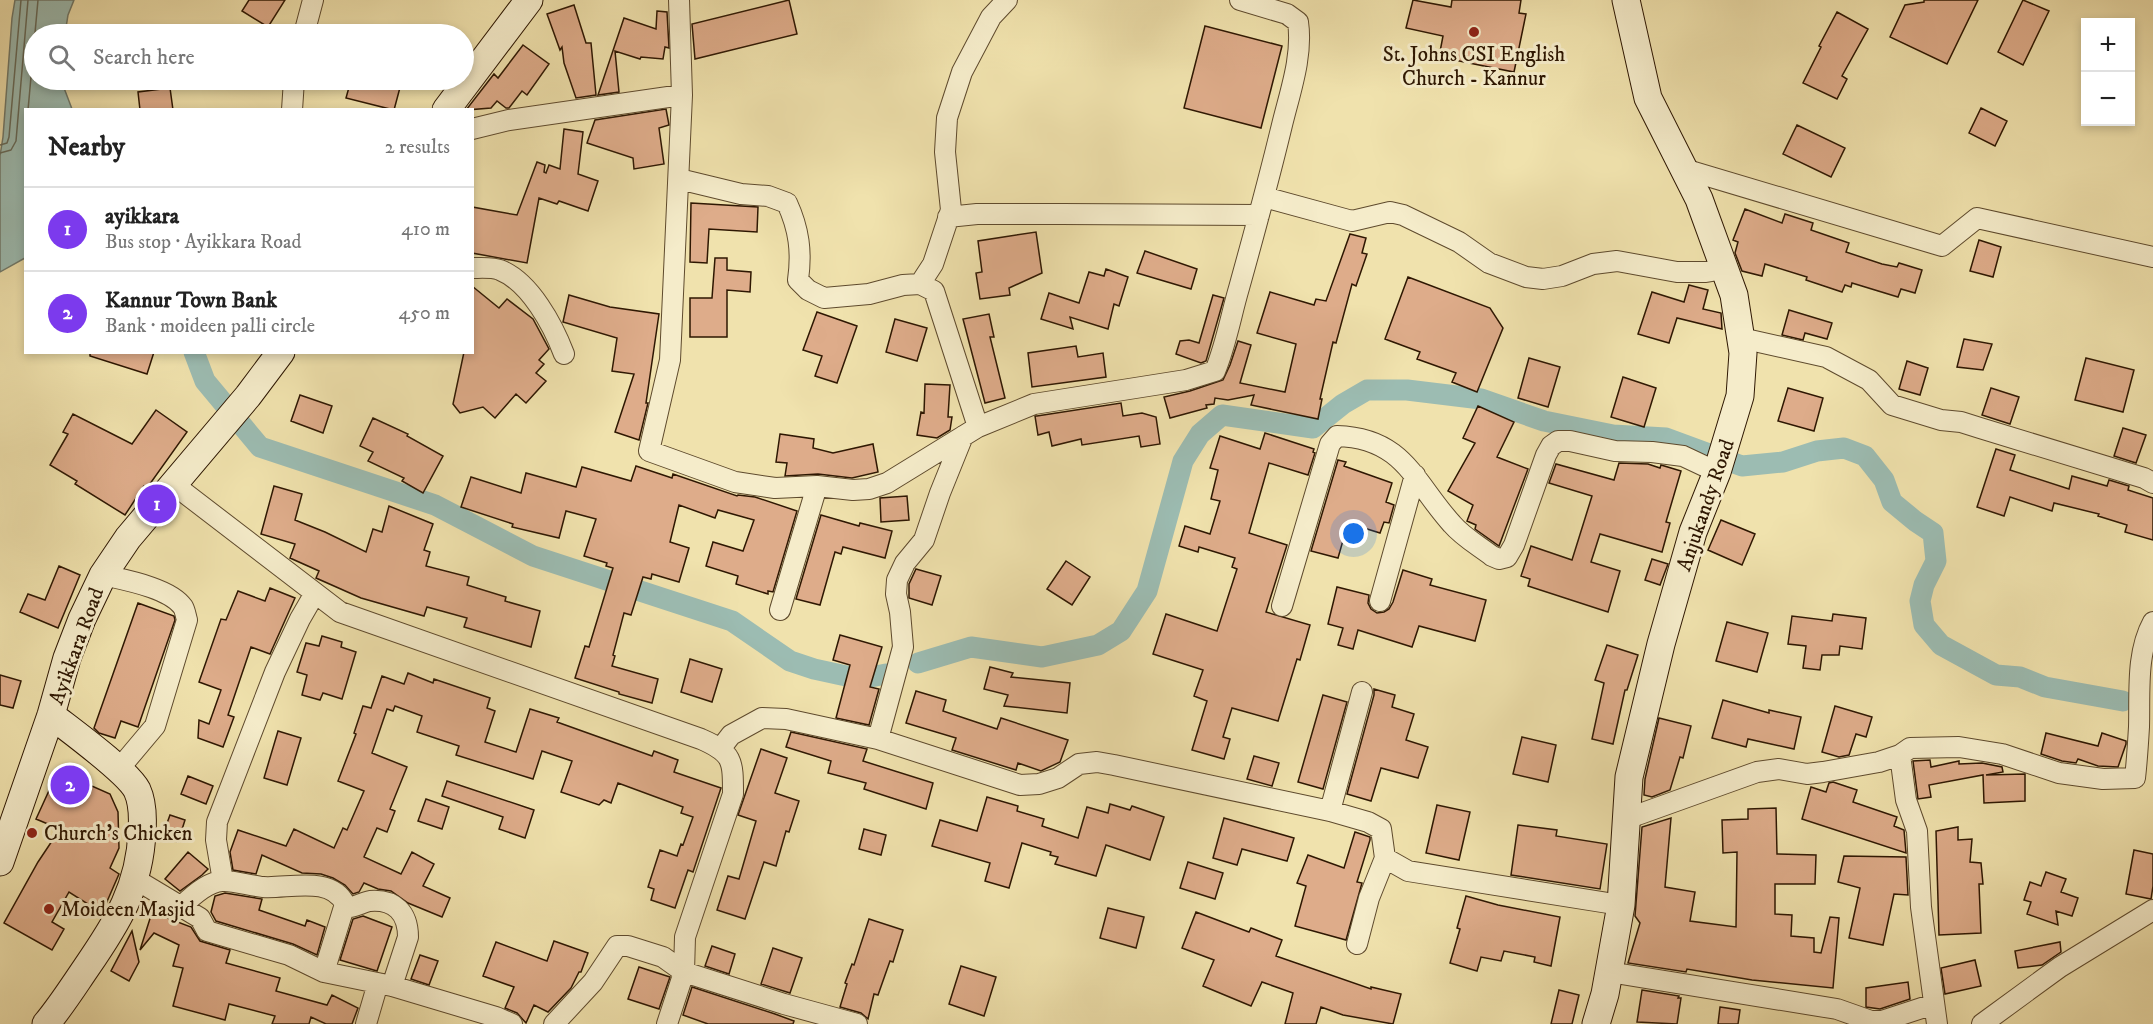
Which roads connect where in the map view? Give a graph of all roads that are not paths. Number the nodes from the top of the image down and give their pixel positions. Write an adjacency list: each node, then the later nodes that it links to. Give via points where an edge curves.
1 (313, 0): 7 (street)
2 (529, 0): 8 (main road)
3 (679, 0): 11 (street)
4 (1007, 0): 18 (street, via 991,17 962,72 947,118 945,152 951,210)
5 (1240, 0): 17 (street, via 1287,14 1298,22 1299,28 1295,72)
6 (1626, 0): 15 (main road, Anjukandy Road, via 1648,98)
7 (307, 24)
8 (474, 73)
9 (293, 90): 12 (street)
10 (461, 90): 13 (main road)
11 (682, 95): 14 (street); 16 (street)
12 (292, 108)
13 (448, 108)
14 (474, 129)
15 (1684, 169): 19 (street, via 1942,246 1977,218); 21 (main road, Anjukandy Road)
16 (679, 179): 22 (street, via 788,203 800,242 798,280 824,298); 31 (street, via 670,360 649,451 735,482 775,488)
17 (1262, 206): 18 (street); 21 (street, via 1352,221 1390,212 1402,214 1459,242 1489,263 1526,277 1562,276 1593,264 1617,261 1677,272); 26 (street, via 1215,371 1186,380 1034,404)
18 (948, 218): 22 (street, via 933,264)
19 (2153, 257)
20 (474, 268): 25 (street, via 499,269 519,281 553,327)
21 (1724, 268): 23 (main road, Anjukandy Road, via 1734,295)
22 (920, 284): 26 (street, via 934,291 938,301)
23 (1741, 338): 27 (main road, Anjukandy Road, via 1740,396); 29 (street, via 1826,357 1869,380 1892,405 1961,422)
24 (279, 354): 30 (main road, Ayikkara Road)
25 (564, 354)
26 (971, 432): 31 (street, via 887,483 853,490); 40 (street, via 940,493 924,540 897,580 903,647)
27 (1717, 472): 28 (street, via 1683,456 1615,451 1558,441 1546,455 1514,545 1507,557 1499,559 1453,526); 45 (main road, Anjukandy Road, via 1693,532 1661,644 1629,777)
28 (1415, 475): 34 (street); 35 (street, via 1383,447 1337,436 1330,444)
29 (2153, 483)
30 (172, 484): 32 (main road, Ayikkara Road); 33 (street)
31 (817, 486): 36 (street)
32 (104, 575): 39 (main road, Ayikkara Road, via 75,638); 43 (street, via 170,596 183,607 187,620 155,726)
33 (315, 593): 41 (street, via 340,612); 49 (street, via 275,672 217,822 216,840)
34 (1380, 601)
35 (1282, 606)
36 (780, 610)
37 (2153, 622): 42 (street, via 2138,691 2135,778 2103,779 2059,773 2002,754 1959,747 1910,748)
38 (1362, 692): 44 (street)
39 (51, 715): 43 (main road); 47 (main road, Ayikkara Road)
40 (878, 739): 41 (street, via 786,719 762,718 731,735); 44 (street, via 1020,785 1039,784 1058,778 1079,764 1097,762)
41 (722, 748): 56 (street, via 733,773 733,794 685,937)
42 (1900, 755): 45 (street, via 1807,774 1768,770); 59 (street, via 1906,800 1917,831)
43 (118, 770): 48 (main road, via 136,789 143,811)
44 (1330, 811): 46 (street, via 1381,829)
45 (1626, 819): 51 (main road, Anjukandy Road)
46 (1386, 858): 51 (street, via 1408,871); 54 (street)
47 (0, 862)
48 (135, 879): 52 (street); 60 (main road, via 113,928)
49 (224, 881): 50 (street, via 267,887 310,885 328,889 342,897); 52 (street, via 212,884)
50 (345, 904): 55 (street); 58 (street, via 351,907 369,901 387,903 397,907 405,919 408,938)
51 (1621, 905): 57 (main road, Anjukandy Road)
52 (182, 906): 55 (street, via 200,918 207,932 289,955)
53 (2153, 910): 68 (street, via 2060,967)
54 (1356, 944)
55 (324, 972): 58 (street)
56 (684, 972): 63 (street, via 663,957 617,946 593,982); 64 (street); 65 (street)
57 (1609, 972): 59 (street, via 1837,1009 1871,1021 1900,1017); 66 (main road, Anjukandy Road)
58 (385, 985): 61 (street); 62 (street)
59 (1934, 1004): 67 (street)
60 (46, 1024)
61 (366, 1024)
62 (512, 1024)
63 (554, 1024)
64 (667, 1024)
65 (857, 1024)
66 (1596, 1024)
67 (1937, 1024)
68 (1982, 1024)

